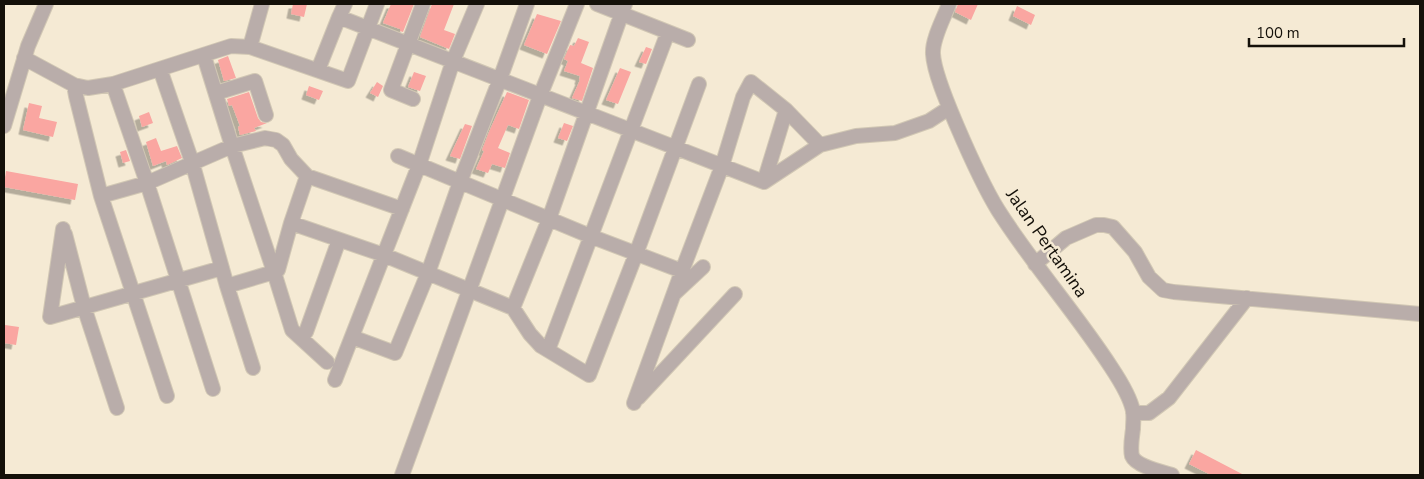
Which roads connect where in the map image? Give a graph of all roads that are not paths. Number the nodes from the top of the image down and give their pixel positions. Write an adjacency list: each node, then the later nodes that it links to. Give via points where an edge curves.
1 (46, 4): 19 (street)
2 (262, 4): 17 (street)
3 (345, 4): 12 (street)
4 (377, 4): 13 (street)
5 (423, 4): 16 (street)
6 (477, 4): 20 (street)
7 (527, 4): 23 (street)
8 (577, 4): 28 (street)
9 (597, 4): 11 (street)
10 (949, 4): 30 (street, Jalan Pertamina, via 933,54)
11 (623, 9): 14 (street); 32 (street)
12 (338, 17): 13 (street); 22 (street)
13 (367, 28): 16 (street); 22 (street, via 348,81)
14 (668, 32): 15 (street); 35 (street)
15 (688, 40)
16 (408, 44): 20 (street); 29 (street, via 391,90)
17 (250, 47): 18 (street, via 231,46); 22 (street)
18 (204, 56): 21 (street); 27 (street)
19 (24, 58): 26 (street); 34 (street)
20 (453, 61): 23 (street); 41 (street)
21 (160, 69): 24 (street); 40 (street)
22 (318, 70)
23 (500, 80): 28 (street); 44 (street)
24 (113, 84): 26 (street, via 88,88); 46 (street)
25 (699, 84): 38 (street)
26 (74, 85): 47 (street)
27 (216, 92): 33 (street, via 255,81); 37 (street)
28 (540, 96): 32 (street); 48 (street)
29 (413, 99)
30 (949, 108): 36 (street, via 929,121 894,133 856,136); 56 (street, Jalan Pertamina, via 997,208)
31 (786, 110): 36 (street); 42 (street, via 752,82 743,97); 45 (street)
32 (586, 113): 35 (street); 50 (street)
33 (266, 115)
34 (4, 126)
35 (631, 130): 38 (street); 52 (street)
36 (820, 145): 45 (street)
37 (232, 146): 40 (street); 43 (street, via 265,138 276,140 284,145); 60 (street)
38 (675, 147): 42 (street); 54 (street)
39 (398, 156): 41 (street)
40 (192, 162): 46 (street); 58 (street)
41 (419, 165): 44 (street); 49 (street)
42 (722, 166): 45 (street); 59 (street)
43 (306, 176): 49 (street); 51 (street)
44 (460, 182): 48 (street); 61 (street)
45 (764, 182)
46 (146, 183): 47 (street); 62 (street)
47 (100, 196): 65 (street)
48 (503, 200): 50 (street); 64 (street)
49 (402, 209): 55 (street)
50 (549, 219): 52 (street); 70 (street)
51 (291, 223): 53 (street); 60 (street, via 278,270)
52 (590, 236): 54 (street); 74 (street)
53 (339, 240): 55 (street); 72 (street)
54 (636, 254): 59 (street); 74 (street, via 589,375)
55 (384, 255): 61 (street); 73 (street)
56 (1035, 264): 68 (street, via 1066,238 1096,225 1104,225 1113,227 1135,252 1149,277 1163,290); 81 (street, Jalan Pertamina, via 1111,368 1131,403)
57 (703, 267): 67 (street)
58 (222, 268): 62 (street); 63 (street)
59 (682, 270): 67 (street)
60 (274, 272): 63 (street); 75 (street, via 292,330)
61 (428, 273): 64 (street); 73 (street, via 395,353)
62 (178, 280): 65 (street); 78 (street)
63 (227, 286): 76 (street)
64 (469, 290): 70 (street); 82 (street)
65 (133, 293): 69 (street); 79 (street)
66 (735, 294): 67 (street, via 634,403)
67 (673, 295)
68 (1247, 298): 71 (street); 81 (street, via 1169,398 1150,413)
69 (84, 308): 69 (street, via 82,299 64,229 50,317); 80 (street)
70 (513, 308): 74 (street, via 530,334)
71 (1420, 314)
72 (306, 332)
73 (352, 337): 77 (street)
74 (548, 350)
75 (327, 362)
76 (253, 368)
77 (335, 380)
78 (213, 388)
79 (167, 396)
80 (117, 408)
81 (1133, 413): 83 (street, Jalan Pertamina, via 1134,458 1143,465)
82 (402, 475)
83 (1172, 475)

